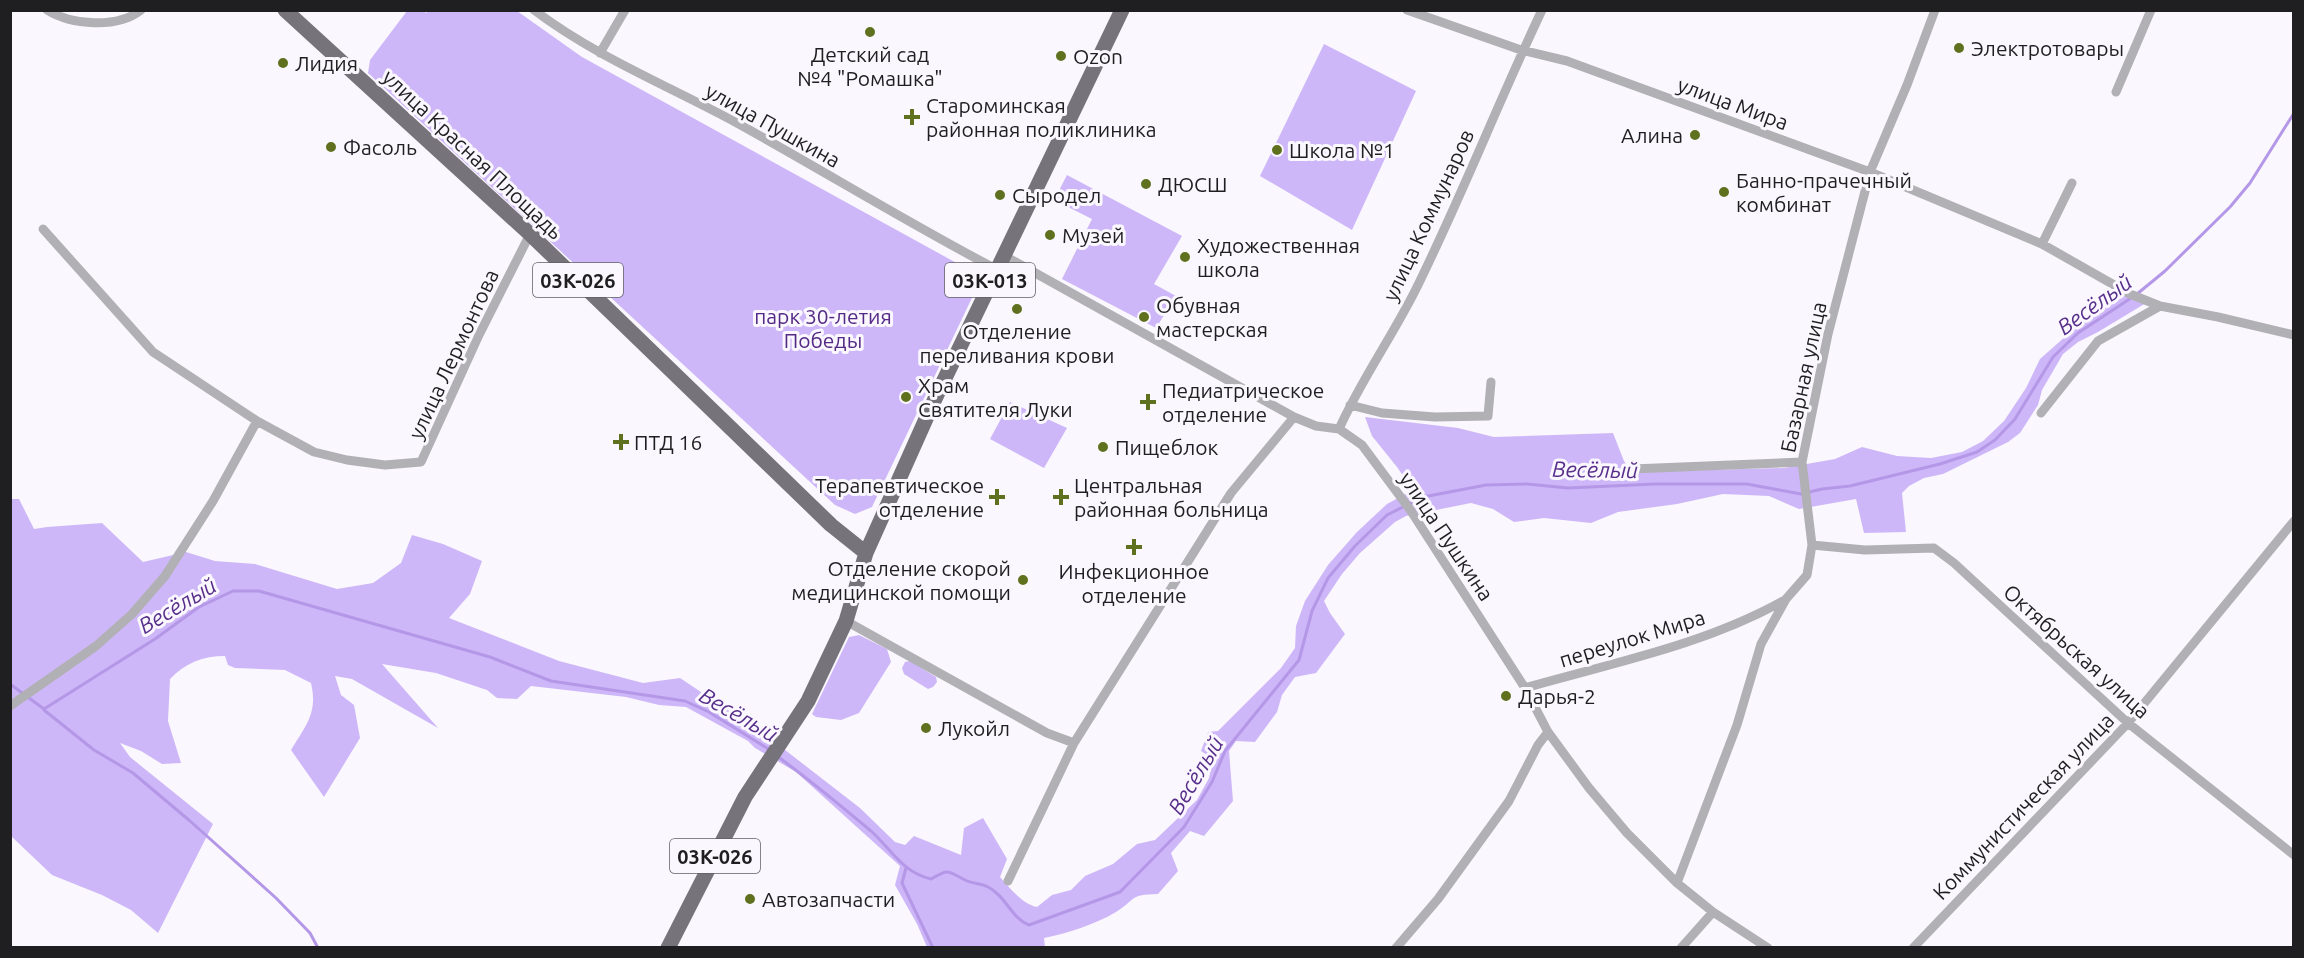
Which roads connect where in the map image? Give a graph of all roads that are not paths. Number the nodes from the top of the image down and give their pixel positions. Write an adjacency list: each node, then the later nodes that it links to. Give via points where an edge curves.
1 (47, 10): 2 (street, via 58,17 103,24 120,21)
2 (141, 10)
3 (285, 10): 17 (main road, улица Красная Площадь / 03К-026)
4 (534, 10): 12 (street, улица Пушкина)
5 (625, 10): 12 (street)
6 (1122, 10): 19 (main road, 03К-013)
7 (1407, 10): 11 (street, улица Мира)
8 (1542, 10): 11 (street, улица Коммунаров)
9 (1935, 10): 14 (street, Базарная улица)
10 (2151, 10): 13 (street)
11 (1521, 50): 14 (street, улица Мира, via 1567,61); 23 (street, улица Коммунаров, via 1435,249)
12 (600, 53): 19 (street, улица Пушкина, via 737,123 935,237)
13 (2116, 92)
14 (1870, 172): 18 (street, улица Мира); 28 (street, Базарная улица, via 1828,334)
15 (2072, 183): 18 (street)
16 (43, 229): 26 (street, улица Лермонтова, via 153,352)
17 (530, 234): 26 (street, улица Лермонтова, via 421,462 385,465 346,460 314,452); 32 (main road, улица Красная Площадь / 03К-026, via 831,525)
18 (2042, 244): 20 (street, улица Мира, via 2130,294)
19 (999, 262): 25 (street, улица Пушкина); 32 (main road, 03К-013)
20 (2160, 306): 21 (street, улица Мира); 24 (street, via 2098,341)
21 (2294, 335)
22 (1491, 382): 23 (street, via 1488,416 1382,414)
23 (1350, 405): 27 (street, улица Коммунаров)
24 (2042, 413)
25 (1294, 417): 27 (street, улица Пушкина, via 1316,426); 41 (street, via 1231,493)
26 (257, 421): 38 (street, via 165,576 132,614 96,646)
27 (1339, 429): 37 (street, улица Пушкина, via 1362,445 1404,500)
28 (1802, 462): 29 (street); 31 (street, Базарная улица)
29 (1632, 469)
30 (2294, 521): 39 (street, Коммунистическая улица)
31 (1812, 545): 33 (street, Базарная улица, via 1807,575); 39 (street, Октябрьская улица, via 1865,550 1934,548)
32 (866, 553): 35 (main road, 03К-026)
33 (1786, 599): 34 (street, переулок Мира); 36 (street, Базарная улица)
34 (1749, 620): 36 (street, via 1760,621); 37 (street, переулок Мира, via 1691,641)
35 (846, 621): 41 (street, via 1047,734); 46 (main road, 03К-026, via 808,701 745,797)
36 (1766, 632): 44 (street, Базарная улица, via 1737,725)
37 (1525, 688): 40 (street, улица Пушкина)
38 (11, 706)
39 (2128, 723): 42 (street, Октябрьская улица); 50 (street, Коммунистическая улица)
40 (1548, 732): 44 (street, улица Пушкина, via 1627,833); 47 (street, via 1509,801 1438,899)
41 (1074, 743): 43 (street)
42 (2294, 855)
43 (1008, 881)
44 (1677, 882): 45 (street, улица Пушкина)
45 (1713, 912): 48 (street); 49 (street, улица Пушкина)
46 (668, 948)
47 (1395, 948)
48 (1681, 948)
49 (1768, 948)
50 (1913, 948)

